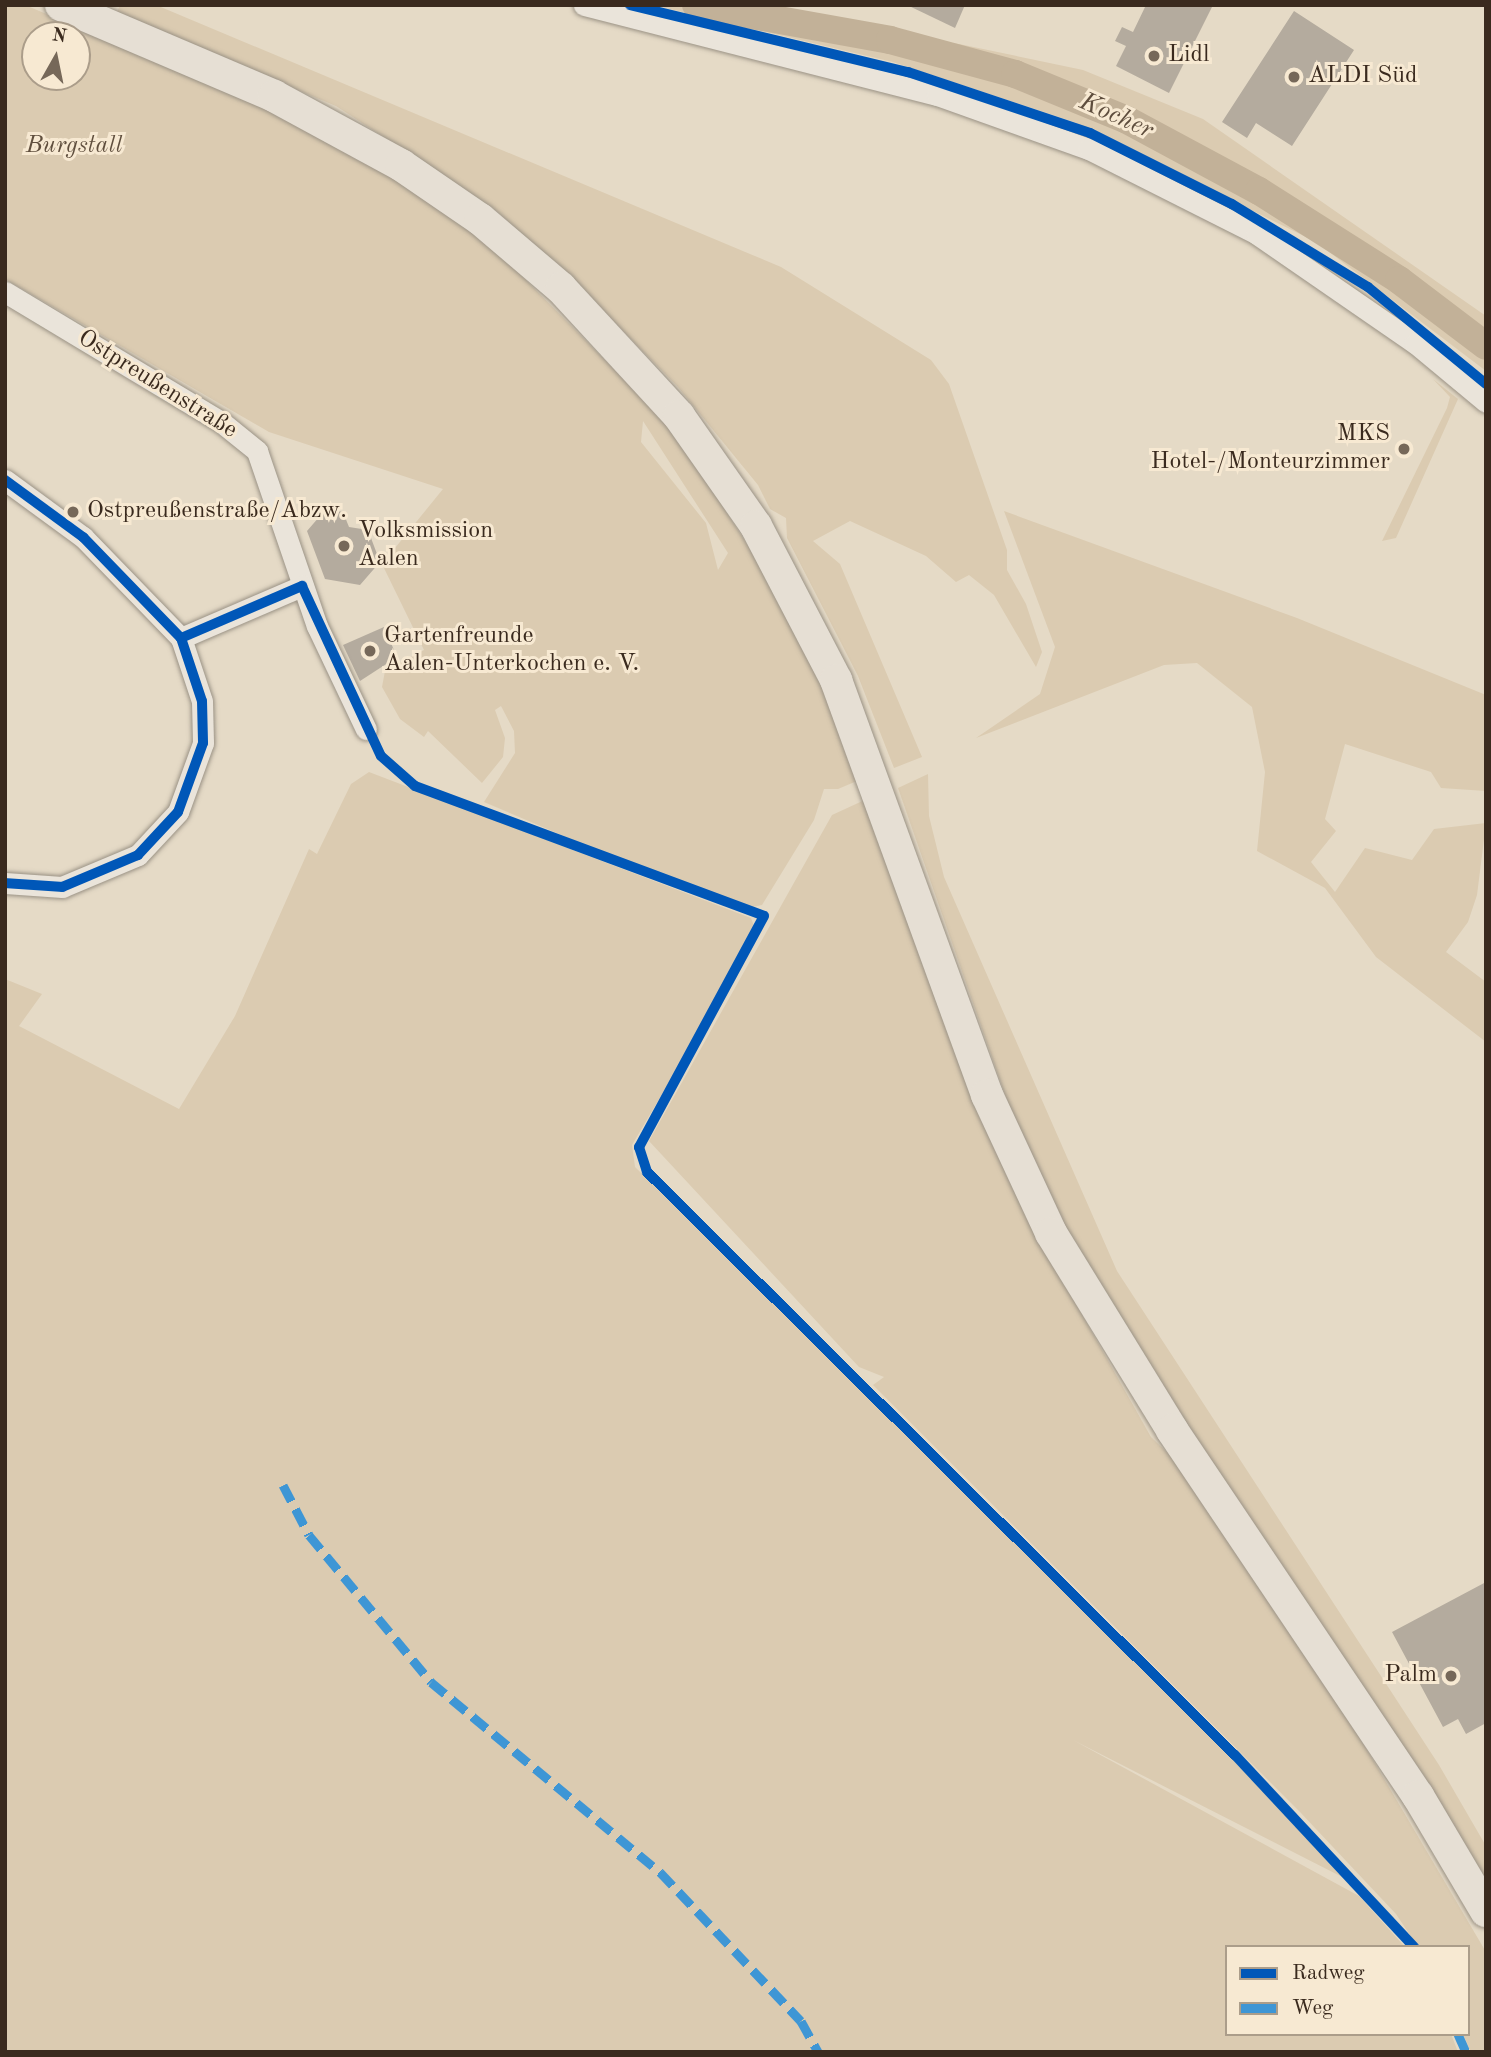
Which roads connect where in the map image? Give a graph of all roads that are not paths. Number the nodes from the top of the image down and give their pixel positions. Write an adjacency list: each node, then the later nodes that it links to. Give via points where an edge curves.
1 (61, 5): 10 (highway, via 274,96 401,164 480,219 561,288 679,416 751,518 836,680 987,1095 1051,1233 1172,1430 1418,1796)
2 (584, 5): 4 (street, via 937,95 1089,149 1257,234 1415,343)
3 (5, 292): 6 (street, Ostpreußenstraße, via 220,421 257,451)
4 (1486, 402)
5 (5, 480): 7 (street, via 83,537)
6 (302, 586): 7 (street); 8 (street, Ostpreußenstraße)
7 (181, 638): 9 (street, via 202,701 203,743 178,813 138,855 110,871 62,887)
8 (366, 729)
9 (5, 883)
10 (1486, 1911)

